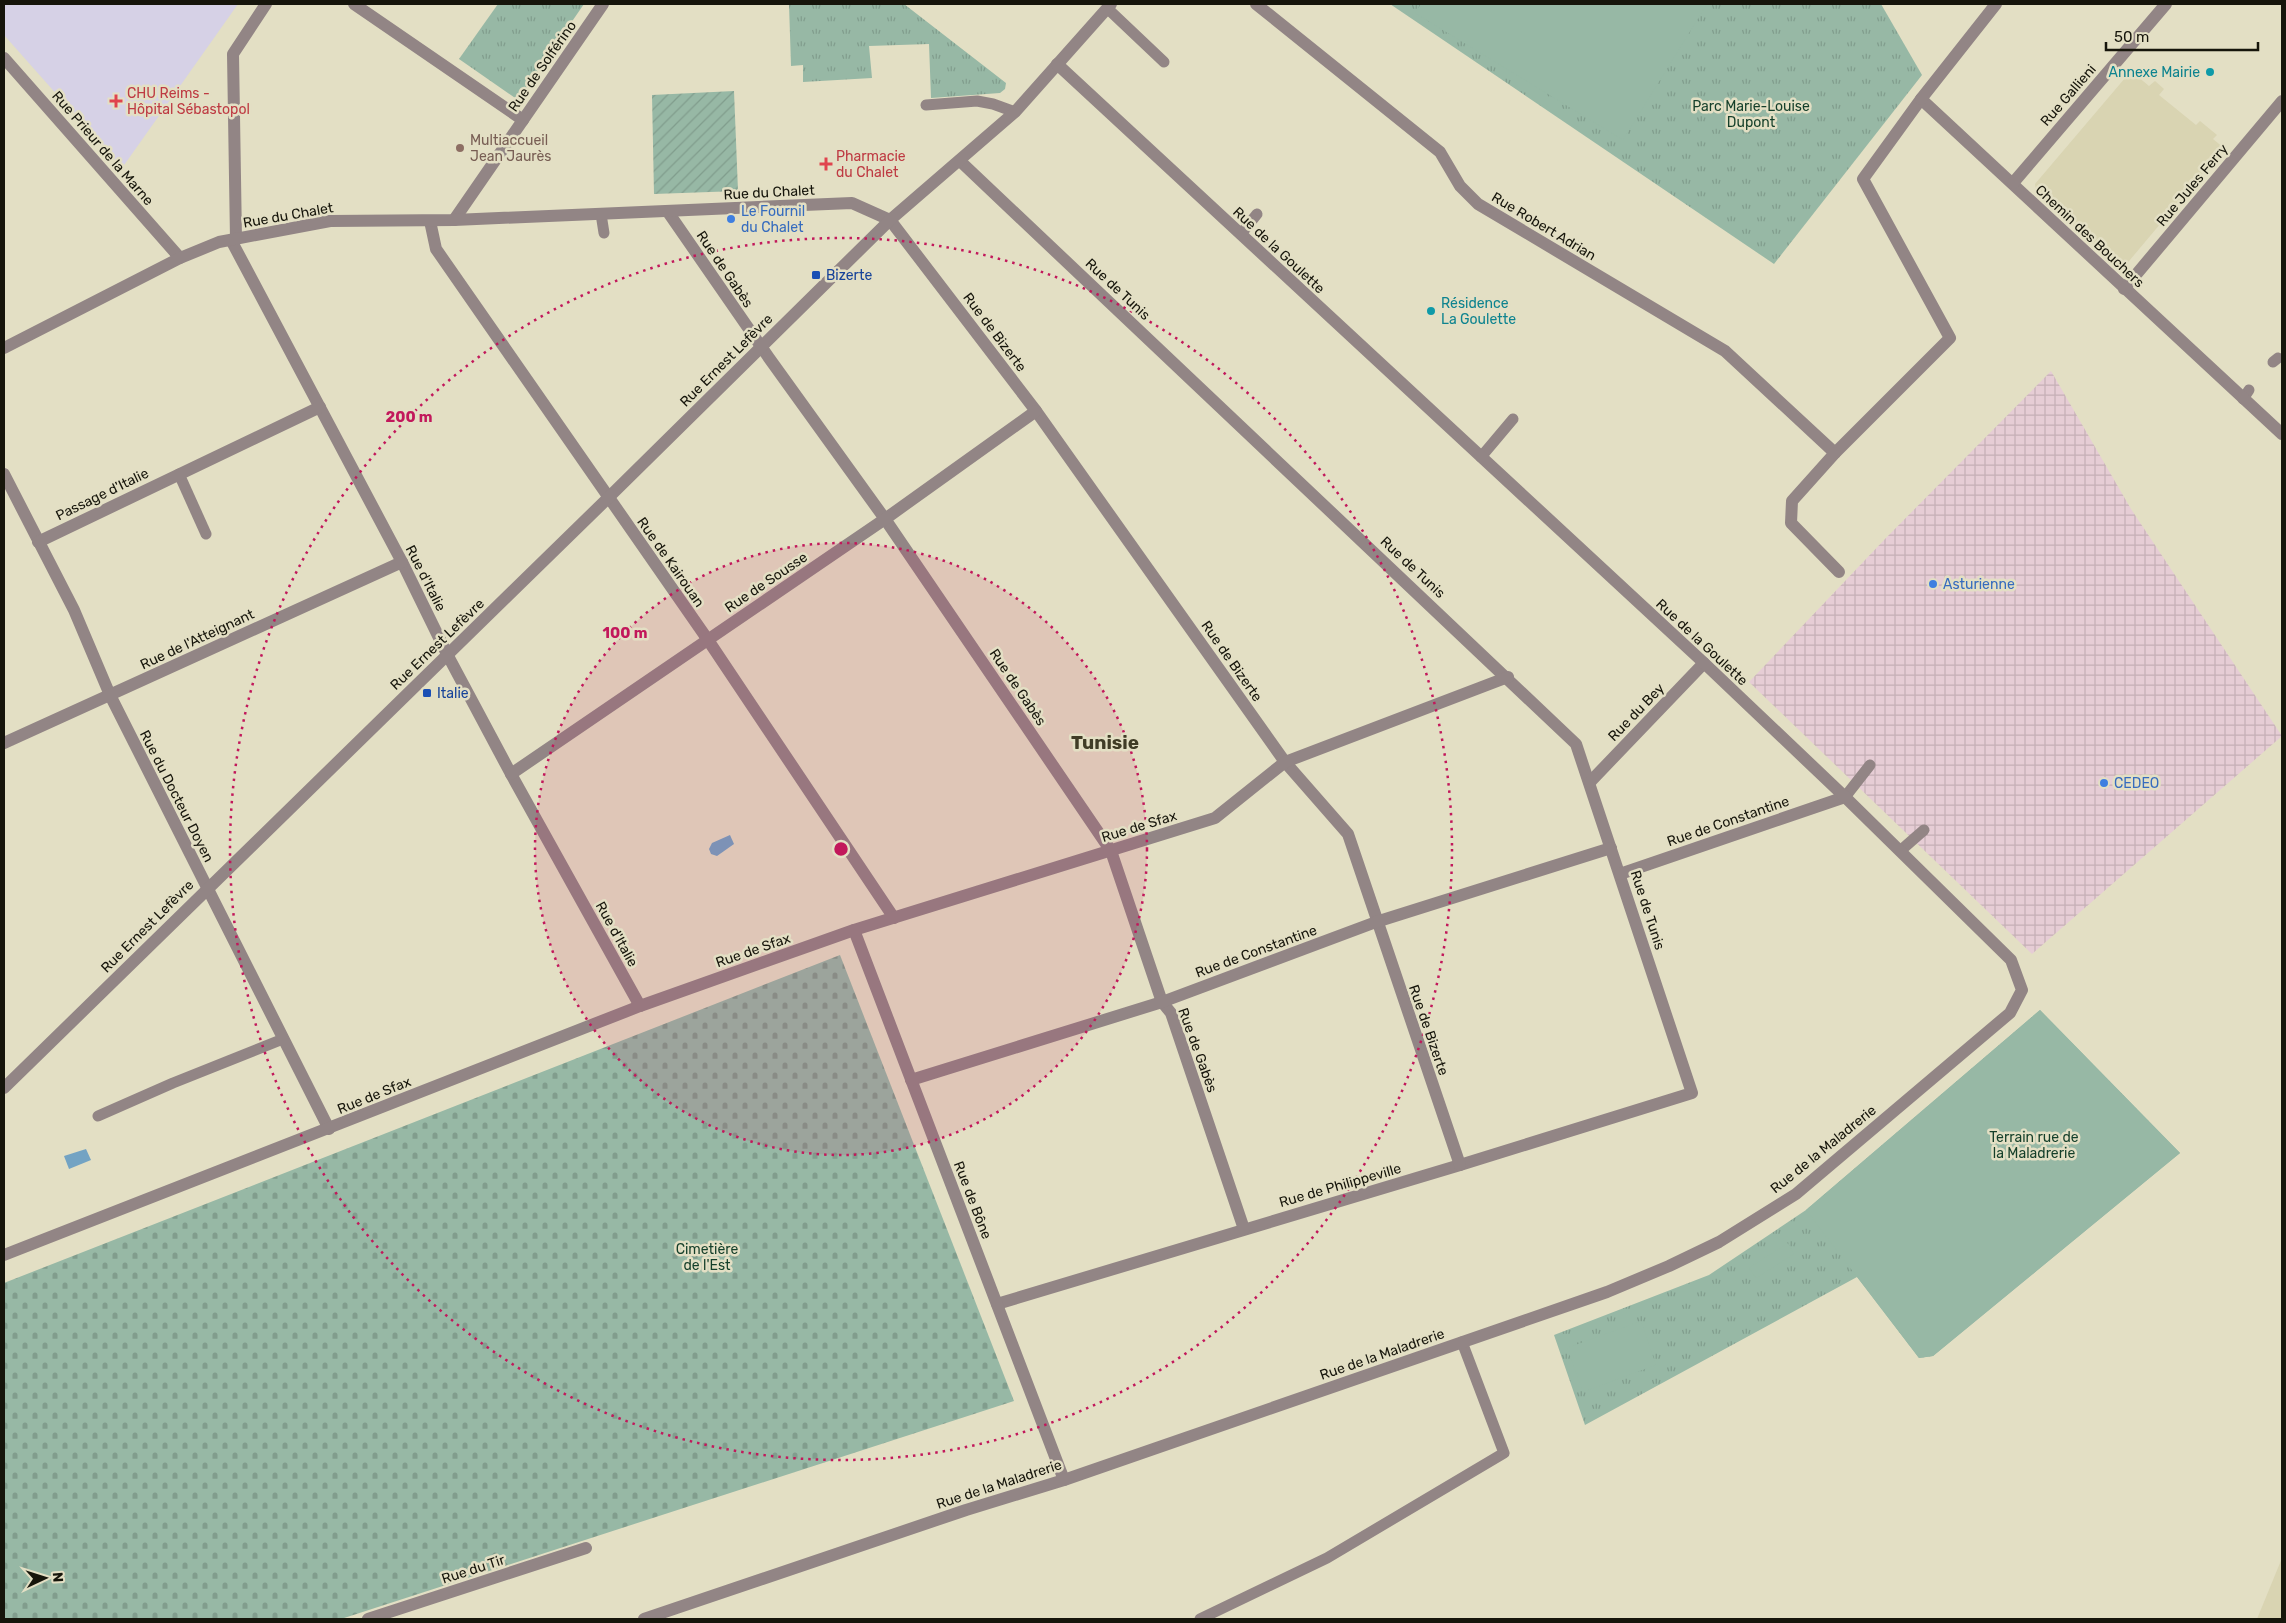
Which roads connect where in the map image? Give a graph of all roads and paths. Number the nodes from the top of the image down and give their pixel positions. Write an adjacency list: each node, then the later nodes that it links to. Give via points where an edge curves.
1 (266, 4): 26 (street, via 233,54)
2 (354, 4): 15 (street)
3 (603, 4): 15 (street, Rue de Solférino)
4 (1256, 4): 35 (street, Rue Robert Adrian, via 1440,152 1460,186 1478,204 1725,351)
5 (1996, 4): 11 (street)
6 (2166, 4): 17 (street, Rue Gallieni)
7 (1109, 6): 9 (lane); 10 (street)
8 (4, 58): 27 (street, Rue Prieur de la Marne)
9 (1164, 62)
10 (1057, 64): 14 (street); 25 (street, Rue de la Goulette)
11 (1919, 101): 17 (street, Chemin des Bouchers); 35 (street, via 1863,179 1950,338)
12 (2282, 101): 28 (street, Rue Jules Ferry)
13 (926, 105): 14 (lane, via 977,101)
14 (1015, 112): 16 (street)
15 (523, 120): 22 (street, Rue de Solférino)
16 (960, 161): 23 (street); 48 (street, Rue de Tunis)
17 (2013, 183): 28 (street, Chemin des Bouchers)
18 (668, 212): 19 (street, Rue du Chalet); 23 (street, Rue du Chalet, via 852,203); 29 (street, Rue de Gabès)
19 (601, 214): 22 (street, Rue du Chalet); 24 (lane)
20 (1257, 214): 25 (lane)
21 (430, 220): 22 (street, Rue du Chalet); 26 (street, Rue du Chalet, via 330,221); 39 (street, Rue de Kairouan, via 436,249)
22 (454, 220)
23 (890, 220): 29 (street, Rue Ernest Lefèvre); 32 (street, Rue de Bizerte)
24 (604, 233)
25 (1240, 234): 36 (street, Rue de la Goulette)
26 (234, 240): 27 (street, Rue du Chalet, via 218,242); 31 (street, Rue d'Italie)
27 (180, 258): 30 (street, Rue du Chalet)
28 (2124, 289): 34 (street, Chemin des Bouchers, via 2246,395)
29 (761, 347): 39 (street, Rue Ernest Lefèvre); 40 (street, Rue de Gabès)
30 (4, 348)
31 (320, 407): 38 (street, Passage d'Italie); 43 (street, Rue d'Italie)
32 (1036, 411): 40 (street, Rue de Sousse); 51 (street, Rue de Bizerte)
33 (1513, 419): 36 (lane)
34 (2282, 434)
35 (1835, 453): 44 (street, via 1792,502 1791,523)
36 (1481, 457): 47 (street, Rue de la Goulette)
37 (4, 474): 42 (street, Rue du Docteur Doyen)
38 (179, 474): 41 (lane); 42 (street, Passage d'Italie)
39 (608, 498): 45 (street, Rue de Kairouan); 46 (street, Rue Ernest Lefèvre)
40 (885, 519): 45 (street, Rue de Sousse); 58 (street, Rue de Gabès)
41 (206, 534)
42 (38, 542): 49 (street, Rue du Docteur Doyen, via 74,610)
43 (402, 562): 46 (street, Rue d'Italie); 49 (street, Rue de l'Atteignant)
44 (1839, 572)
45 (708, 640): 53 (street, Rue de Sousse); 62 (street, Rue de Kairouan)
46 (447, 654): 53 (street, Rue d'Italie); 61 (street, Rue Ernest Lefèvre)
47 (1704, 663): 54 (street, Rue du Bey); 55 (street, Rue de la Goulette)
48 (1508, 677): 51 (street, Rue de Sfax); 54 (street, Rue de Tunis, via 1576,744)
49 (110, 695): 50 (street, Rue de l'Atteignant); 61 (street, Rue du Docteur Doyen)
50 (4, 743)
51 (1284, 762): 58 (street, Rue de Sfax, via 1215,818); 63 (street, Rue de Bizerte, via 1348,834)
52 (1870, 765): 55 (lane)
53 (511, 774): 67 (street, Rue d'Italie)
54 (1590, 782): 57 (street, Rue de Tunis)
55 (1845, 797): 59 (street, Rue de la Goulette); 60 (street, Rue de Constantine)
56 (1924, 830): 59 (lane)
57 (1611, 848): 60 (street, Rue de Tunis); 63 (street, Rue de Constantine)
58 (1111, 851): 62 (street, Rue de Sfax); 66 (street, Rue de Gabès)
59 (1900, 851): 65 (street, Rue de la Goulette)
60 (1620, 874): 71 (street, Rue de Tunis)
61 (206, 888): 68 (street, Rue du Docteur Doyen); 70 (street, Rue Ernest Lefèvre)
62 (894, 918): 64 (street, Rue de Sfax)
63 (1376, 922): 66 (street, Rue de Constantine); 74 (street, Rue de Bizerte)
64 (854, 930): 67 (street, Rue de Sfax); 69 (street, Rue de Bône)
65 (2011, 960): 78 (street, Rue de la Maladrerie, via 2022,990 2010,1012 1796,1194 1719,1242 1669,1266 1607,1292)
66 (1162, 1002): 69 (street, Rue de Constantine); 75 (street, Rue de Gabès, via 1171,1013)
67 (640, 1006): 73 (street, Rue de Sfax)
68 (283, 1039): 72 (lane); 73 (street, Rue du Docteur Doyen)
69 (911, 1080): 77 (street, Rue de Bône)
70 (4, 1088)
71 (1692, 1093): 74 (street, Rue de Philippeville)
72 (98, 1116)
73 (329, 1128): 76 (street, Rue de Sfax)
74 (1460, 1165): 75 (street, Rue de Philippeville)
75 (1244, 1229): 77 (street, Rue de Philippeville)
76 (4, 1254)
77 (997, 1304): 79 (street, Rue de Bône)
78 (1462, 1342): 79 (street, Rue de la Maladrerie); 83 (lane, via 1504,1453 1326,1558)
79 (1064, 1480): 82 (street, Rue de la Maladrerie)
80 (586, 1548): 81 (street, Rue du Tir)
81 (368, 1619)
82 (644, 1619)
83 (1200, 1619)

